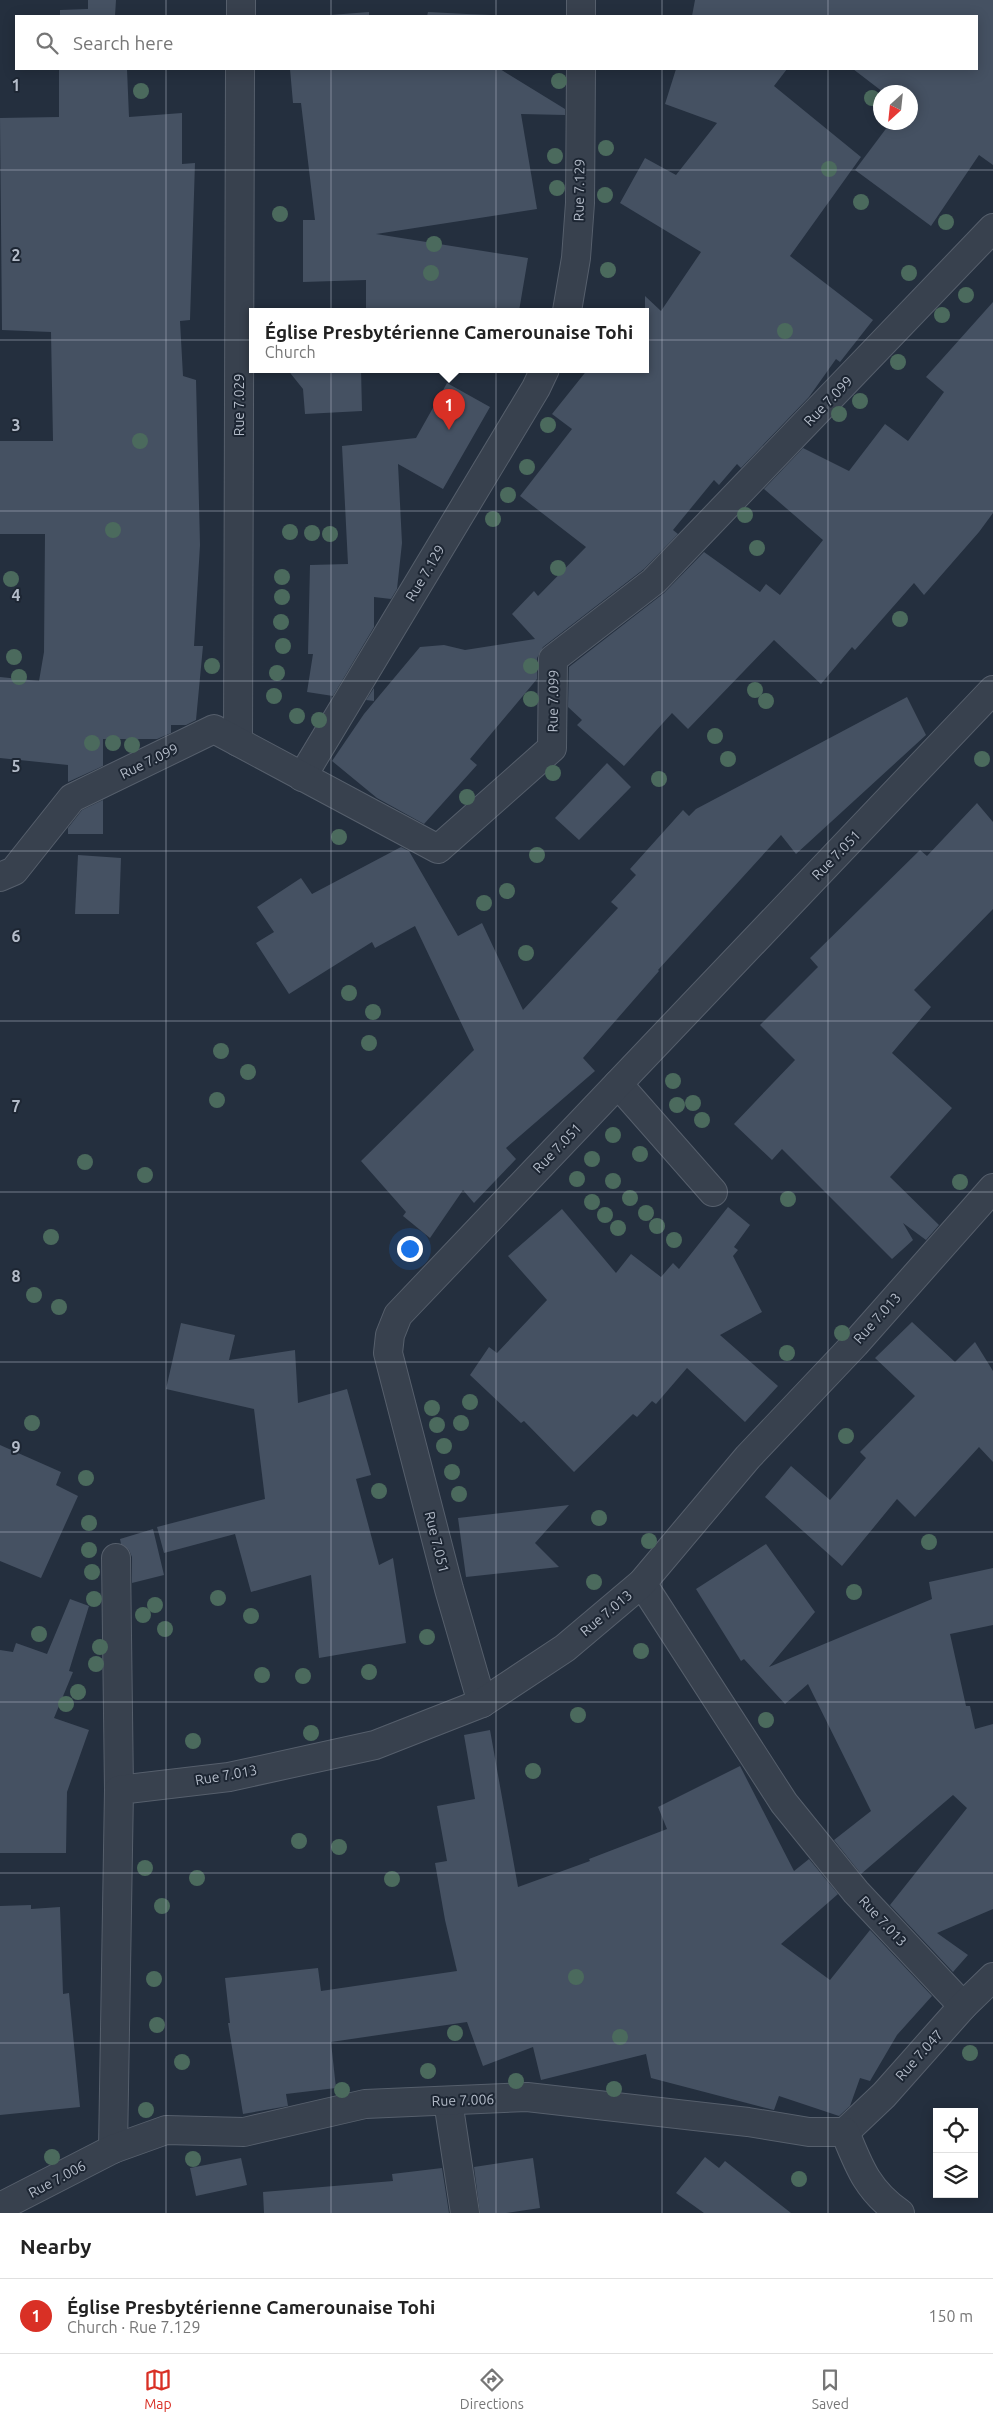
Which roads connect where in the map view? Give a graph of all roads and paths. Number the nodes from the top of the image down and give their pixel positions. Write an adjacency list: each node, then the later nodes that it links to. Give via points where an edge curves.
1 (241, 0): 3 (street)
2 (581, 0): 4 (street)
3 (241, 15)
4 (581, 15)
5 (240, 70): 11 (street, Rue 7.029)
6 (581, 70): 8 (street, Rue 7.129, via 579,212 576,258)
7 (993, 228): 12 (street, Rue 7.099, via 654,581 553,659 552,748 438,849)
8 (567, 308)
9 (543, 373): 12 (street, Rue 7.129)
10 (991, 695): 14 (street, Rue 7.051)
11 (238, 742): 12 (street, Rue 7.099); 13 (street, Rue 7.099, via 214,729 72,798 14,871)
12 (302, 777)
13 (0, 877)
14 (618, 1084): 16 (street); 19 (street, Rue 7.051, via 398,1315 390,1334 388,1353)
15 (993, 1188): 18 (street, Rue 7.013, via 855,1344 748,1457)
16 (713, 1192)
17 (116, 1558): 20 (street)
18 (642, 1583): 19 (street, Rue 7.013, via 565,1648); 22 (street, Rue 7.013, via 784,1803 856,1892)
19 (482, 1703): 20 (street, Rue 7.013, via 375,1745 229,1777)
20 (119, 1790): 25 (street)
21 (993, 1977): 22 (street, Rue 7.047)
22 (963, 2006): 24 (street, Rue 7.047, via 884,2095)
23 (448, 2101): 24 (street, Rue 7.006, via 527,2097 809,2132); 25 (street, Rue 7.006, via 365,2104 244,2132 166,2130); 27 (street)
24 (845, 2132): 28 (street, via 863,2176 888,2205)
25 (113, 2149): 26 (street, Rue 7.006)
26 (0, 2208)
27 (465, 2213)
28 (900, 2213)

